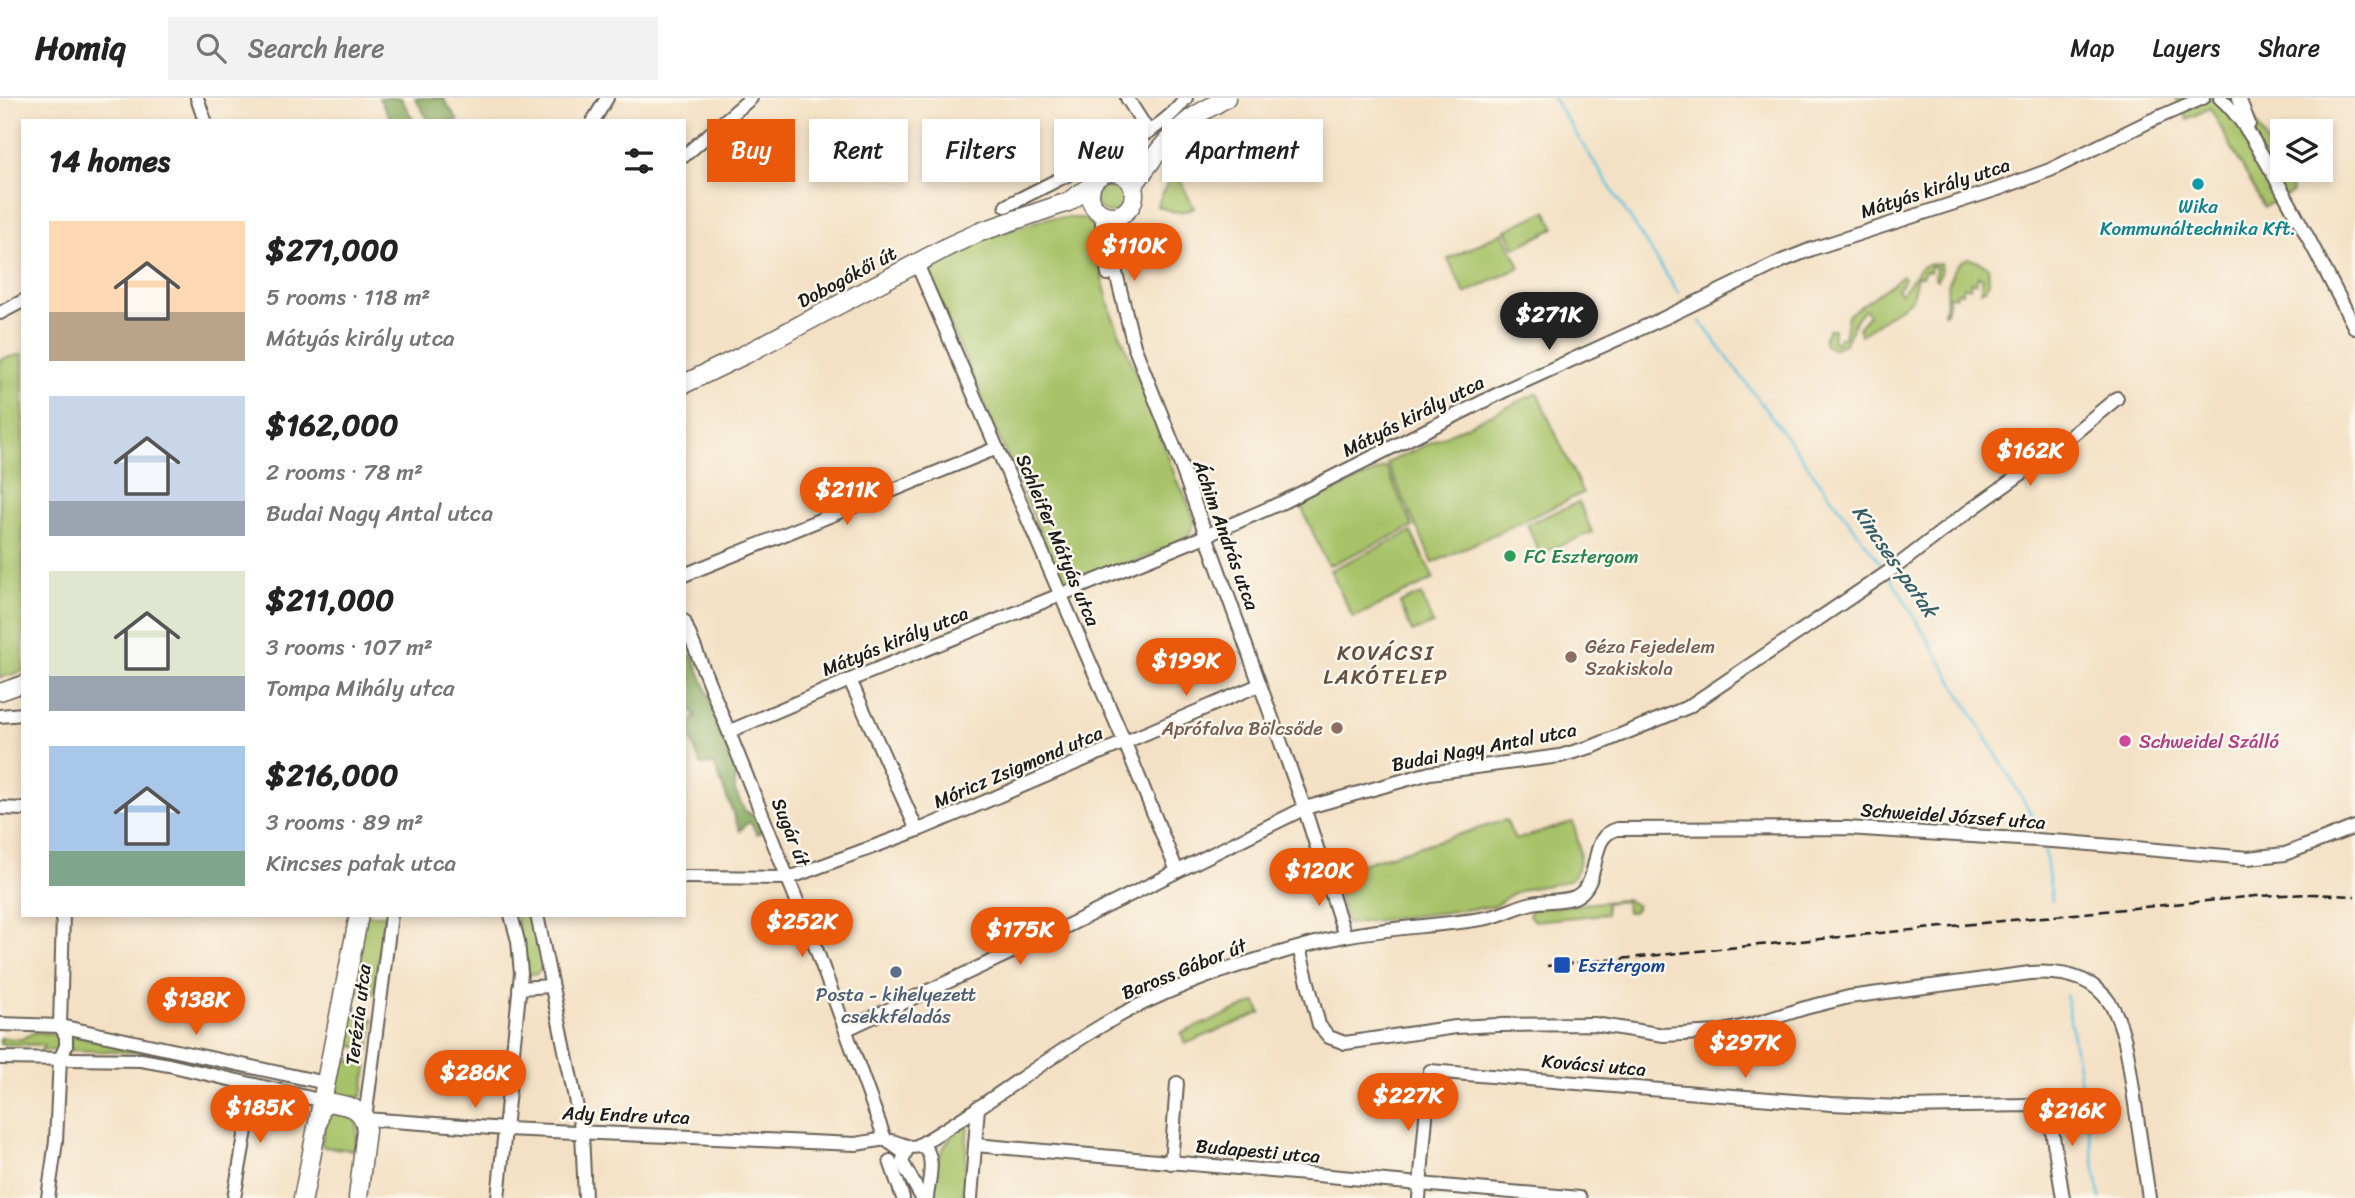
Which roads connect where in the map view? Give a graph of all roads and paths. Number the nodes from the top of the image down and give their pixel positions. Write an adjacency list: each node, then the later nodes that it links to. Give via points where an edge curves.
1 (197, 98): 11 (street)
2 (607, 98): 12 (street)
3 (751, 98): 19 (street)
4 (1128, 98): 13 (street)
5 (1186, 98): 16 (street, via 1169,118)
6 (1226, 98): 14 (main road)
7 (2180, 98): 15 (street, Mátyás király utca)
8 (2203, 98): 15 (street, Mátyás király utca)
9 (2220, 98): 17 (street)
10 (2239, 98): 17 (street)
11 (204, 119)
12 (594, 119)
13 (1141, 119)
14 (1192, 119)
15 (2151, 120): 37 (street, Mátyás király utca, via 2050,170 1782,261)
16 (1148, 131)
17 (2252, 137): 32 (street)
18 (1162, 148): 24 (main road)
19 (686, 154)
20 (1054, 181): 25 (street)
21 (1095, 182): 23 (main road)
22 (1130, 182): 24 (main road)
23 (1091, 186): 26 (main road, via 1091,202); 28 (main road, Dobogókői út, via 1068,202)
24 (1133, 186): 27 (main road, via 1132,205)
25 (1006, 206)
26 (1100, 213): 27 (main road); 28 (main road, Dobogókői út); 33 (street, Áchim András utca, via 1115,306)
27 (1122, 214): 33 (street, Áchim András utca, via 1116,236 1116,273)
28 (1032, 216): 29 (main road, Dobogókői út, via 980,232)
29 (917, 264): 34 (main road, Dobogókői út); 36 (street, Schleifer Mátyás utca)
30 (21, 302): 31 (street)
31 (0, 313)
32 (2355, 328)
33 (1134, 346): 37 (street, Áchim András utca)
34 (686, 383)
35 (2117, 398): 50 (street, Budai Nagy Antal utca, via 1897,566 1698,701 1560,756 1430,773)
36 (997, 448): 38 (street); 39 (street, Schleifer Mátyás utca)
37 (1206, 536): 39 (street, Mátyás király utca); 43 (street, Áchim András utca)
38 (686, 574)
39 (1060, 596): 41 (street, Mátyás király utca); 48 (street, Schleifer Mátyás utca)
40 (686, 626): 47 (street, Sugár út)
41 (850, 680): 47 (street, Mátyás király utca); 53 (street)
42 (21, 685): 44 (street)
43 (1259, 685): 48 (street, Móricz Zsigmond utca); 50 (street, Áchim András utca)
44 (0, 692)
45 (21, 714): 46 (street)
46 (0, 716)
47 (730, 731): 56 (street, Sugár út)
48 (1125, 743): 53 (street, Móricz Zsigmond utca); 54 (street, Schleifer Mátyás utca)
49 (0, 808): 51 (street)
50 (1304, 808): 54 (street, Budai Nagy Antal utca); 63 (street, Áchim András utca)
51 (21, 809)
52 (2355, 827): 57 (street, Schweidel József utca, via 2285,854 2248,858 1847,828 1617,829 1601,837)
53 (917, 830): 56 (street, Móricz Zsigmond utca)
54 (1177, 871): 69 (street, Budai Nagy Antal utca)
55 (686, 877): 56 (street)
56 (789, 878): 69 (street, Sugár út)
57 (1583, 890): 63 (street, Baross Gábor út, via 1575,897 1531,903 1491,917)
58 (63, 917): 68 (street)
59 (359, 917): 72 (main road, Terézia utca)
60 (391, 917): 77 (street, Terézia utca)
61 (512, 917): 66 (street)
62 (537, 917): 65 (street)
63 (1345, 936): 64 (street, Baross Gábor út)
64 (1299, 948): 76 (street, Baross Gábor út, via 1198,980 1129,1010); 100 (street, via 1319,1025 1329,1037 1345,1043 1498,1025 1594,1024 1664,1035 1719,1032 1849,997 2021,974 2066,974 2103,994 2122,1026)
65 (551, 986): 66 (street); 79 (street)
66 (519, 988): 78 (street)
67 (0, 1024): 68 (street)
68 (60, 1026): 71 (street, via 66,1041); 72 (street)
69 (847, 1029): 80 (street, Sugár út)
70 (0, 1058): 71 (street)
71 (60, 1059): 74 (street, via 141,1060); 88 (street)
72 (326, 1083): 75 (main road, Terézia utca)
73 (1177, 1083): 84 (street)
74 (254, 1085): 75 (street); 89 (street)
75 (323, 1101): 77 (main road, via 360,1111); 90 (main road, Terézia utca)
76 (978, 1107): 81 (street); 82 (street, Baross Gábor út)
77 (365, 1119): 78 (street, Ady Endre utca); 91 (main road)
78 (506, 1129): 79 (street, Ady Endre utca); 92 (street)
79 (582, 1132): 80 (street, Ady Endre utca, via 856,1144); 93 (street)
80 (885, 1139): 82 (street)
81 (975, 1145): 84 (street, Budapesti utca); 96 (street)
82 (916, 1149): 85 (street); 86 (street, via 902,1162)
83 (890, 1161): 94 (street)
84 (1171, 1163): 87 (street, Budapesti utca)
85 (930, 1167): 86 (street, via 923,1173); 95 (street)
86 (910, 1173): 95 (street)
87 (1420, 1184): 97 (street); 98 (street, Budapesti utca); 99 (street, Kovácsi utca, via 1430,1071 1831,1104 2031,1105 2046,1111 2052,1126)
88 (48, 1198)
89 (234, 1198)
90 (303, 1198)
91 (358, 1198)
92 (498, 1198)
93 (585, 1198)
94 (903, 1198)
95 (924, 1198)
96 (971, 1198)
97 (1419, 1198)
98 (1580, 1198)
99 (2063, 1198)
100 (2149, 1198)

